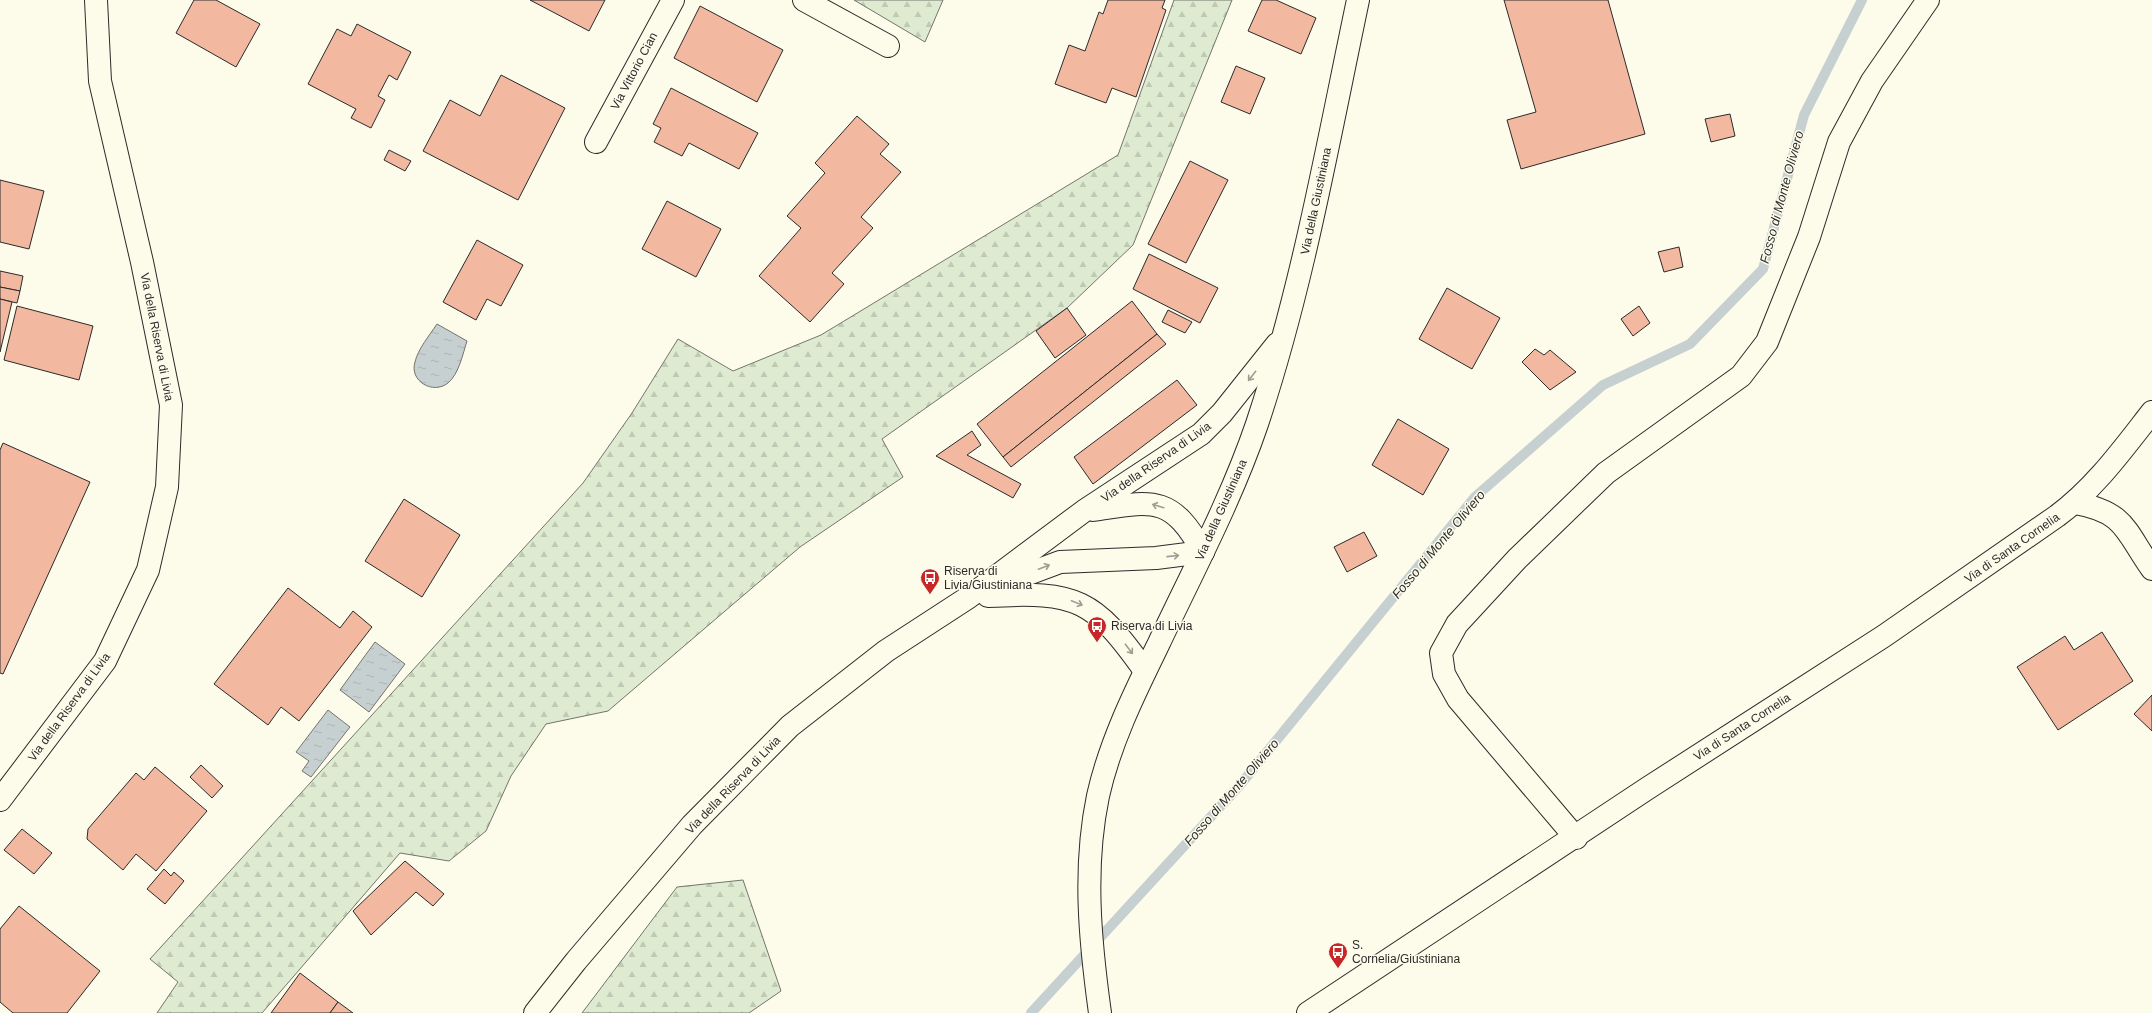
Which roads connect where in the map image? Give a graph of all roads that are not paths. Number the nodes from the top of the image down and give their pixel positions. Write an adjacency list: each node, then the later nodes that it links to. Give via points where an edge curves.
1 (96, 0): 16 (street, Via della Riserva di Livia, via 100,81 142,262 171,405 166,488 148,570 105,661)
2 (673, 0): 7 (street, Via Vittorio Cian)
3 (804, 0): 6 (street)
4 (1358, 0): 8 (street, Via della Giustiniana)
5 (1928, 0): 17 (street, via 1872,81 1839,142 1808,237 1767,342 1741,376 1606,472 1517,558 1457,624 1441,653 1444,674 1458,699)
6 (888, 46)
7 (596, 142)
8 (1285, 335): 11 (street, Via della Riserva di Livia, one-way to 11, via 1222,413 1201,434); 12 (street, Via della Giustiniana, via 1246,454)
9 (2152, 412): 10 (street, Via di Santa Cornelia, via 2122,451)
10 (2075, 503): 13 (street, via 2094,506 2116,518); 17 (street, Via di Santa Cornelia, via 1890,631 1648,788)
11 (1084, 511): 12 (street, Via della Riserva di Livia, one-way to 11, via 1184,523 1172,512 1158,505 1137,503); 14 (street, Via della Riserva di Livia)
12 (1203, 552): 14 (street, Via della Riserva di Livia, one-way to 12, via 1060,562 1156,558); 15 (street, Via della Giustiniana)
13 (2152, 568)
14 (969, 597): 15 (street, one-way to 15, via 1026,594 1062,597 1077,602 1090,608 1112,627); 19 (street, Via della Riserva di Livia, via 886,651 790,726 692,824)
15 (1145, 671): 18 (street, Via della Giustiniana, via 1115,740 1098,797 1090,867 1089,919)
16 (0, 800)
17 (1576, 838): 20 (street, Via di Santa Cornelia)
18 (1099, 1009)
19 (535, 1013)
20 (1308, 1013)

